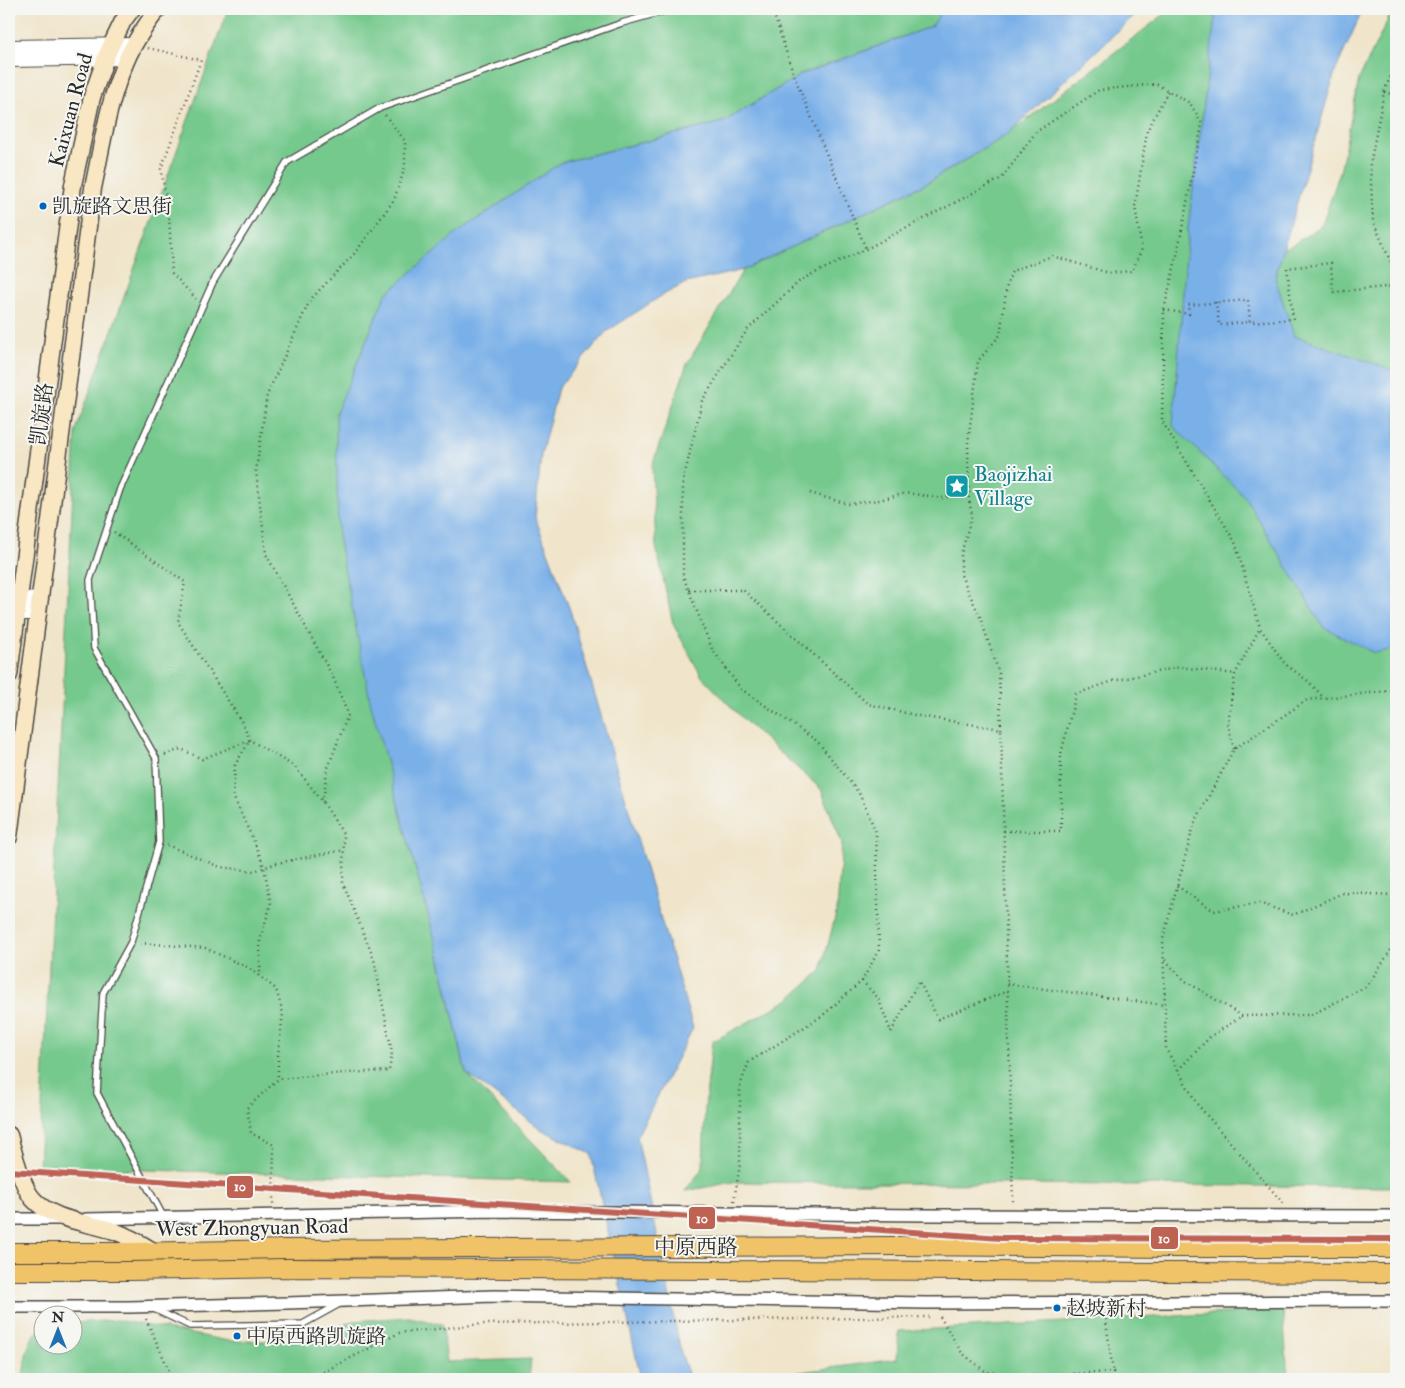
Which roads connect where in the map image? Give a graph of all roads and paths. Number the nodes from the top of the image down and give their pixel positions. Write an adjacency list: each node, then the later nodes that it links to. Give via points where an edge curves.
1 (132, 9): 7 (main road, Kaixuan Road)
2 (158, 9): 6 (main road, 凯旋路)
3 (672, 9): 13 (lane, via 622,23)
4 (772, 9): 14 (path, via 795,78)
5 (9, 47): 7 (street)
6 (131, 51): 7 (street); 18 (path, via 200,60 161,169 169,216 172,273); 26 (main road, 凯旋路, via 112,103 93,188)
7 (108, 52): 8 (street); 25 (main road, Kaixuan Road, via 92,97 73,185)
8 (9, 60)
9 (1396, 63): 11 (path)
10 (1168, 91): 14 (path, via 1156,84 1099,90 1036,132 1002,178); 19 (path, via 1190,103 1202,124); 22 (path, via 1147,131 1135,207 1142,249 1132,271 1109,273 1052,256 1012,270 1000,335 978,361 968,443)
11 (1384, 92): 12 (path); 15 (path, via 1370,164 1373,221)
12 (1396, 95)
13 (380, 108): 18 (lane, via 287,162 212,282); 36 (path, via 405,141 405,167 394,200 355,253 310,300 267,396 256,471 266,554 333,677 348,714 328,770)
14 (866, 249): 24 (path, via 802,279 788,291 746,330 702,401 683,482 683,576)
15 (1396, 274)
16 (1396, 286): 20 (path, via 1333,292 1331,263 1287,268 1293,319)
17 (1216, 302): 19 (path, via 1188,304 1189,314); 20 (path, via 1248,300); 20 (path, via 1219,325)
18 (202, 306): 23 (lane, via 120,489)
19 (1164, 310): 27 (path, via 1162,421 1235,542)
20 (1250, 322)
21 (810, 493): 22 (path, via 848,504 906,493 944,498)
22 (969, 493): 32 (path, via 972,515 961,554 961,575 980,617 999,673)
23 (108, 527): 33 (path, via 185,582 178,622); 35 (lane, via 90,580 94,648)
24 (689, 590): 32 (path, via 743,590 868,704); 47 (path, via 712,650 741,689 817,741 860,794 876,832 879,950)
25 (13, 606): 26 (street); 29 (main road, Kaixuan Road)
26 (38, 607): 38 (main road, 凯旋路)
27 (1260, 628): 28 (path); 31 (path, via 1285,664)
28 (1235, 674): 34 (path, via 1228,723); 37 (path, via 1180,667 1113,680 1076,694 1061,754 1061,831)
29 (9, 675)
30 (1396, 690): 31 (path)
31 (1324, 698): 34 (path, via 1307,700)
32 (1001, 729): 37 (path)
33 (250, 740): 35 (path, via 202,759 181,749); 36 (path, via 295,767); 41 (path, via 235,766 233,796)
34 (1234, 748): 42 (path, via 1194,824)
35 (156, 758): 39 (lane)
36 (323, 802): 40 (path, via 344,835)
37 (1004, 831): 48 (path)
38 (9, 837)
39 (159, 842): 41 (path, via 220,867 254,871); 44 (lane)
40 (344, 850): 41 (path); 53 (path, via 343,883 374,959 392,1053 389,1071)
41 (264, 868): 46 (path, via 271,904 260,940)
42 (1177, 886): 43 (path, via 1214,911 1259,903 1293,915 1344,893); 45 (path, via 1163,939)
43 (1396, 894): 51 (path, via 1392,950 1367,986 1311,1015)
44 (131, 942): 46 (path, via 205,948); 60 (lane, via 103,993 97,1093)
45 (1164, 960): 50 (path); 51 (path, via 1184,980)
46 (260, 976): 53 (path, via 276,989 283,1013)
47 (862, 981): 49 (path, via 878,998 891,1032 919,981 938,1019); 55 (path, via 822,1016 749,1062 740,1085 740,1164)
48 (1008, 984): 49 (path); 50 (path)
49 (1008, 991): 56 (path)
50 (1165, 1005): 52 (path, via 1166,1049)
51 (1242, 1016): 52 (path, via 1211,1036)
52 (1178, 1070): 58 (path, via 1197,1104)
53 (278, 1079): 57 (path, via 247,1108 250,1133 274,1145)
54 (9, 1135): 62 (main road, via 32,1198 43,1208)
55 (732, 1213): 56 (street); 57 (street, via 493,1211)
56 (1013, 1215): 58 (street)
57 (273, 1216): 60 (street)
58 (1294, 1216): 59 (street)
59 (1396, 1216)
60 (164, 1218): 62 (street)
61 (9, 1219): 62 (street)
62 (68, 1219): 66 (main road, via 114,1231)
63 (495, 1248): 64 (main road, 中原西路); 66 (main road, West Zhongyuan Road)
64 (1396, 1248)
65 (9, 1252): 66 (main road, West Zhongyuan Road)
66 (155, 1252)
67 (495, 1268): 68 (main road, West Zhongyuan Road); 69 (main road, 中原西路)
68 (9, 1271)
69 (1396, 1273)
70 (345, 1301): 72 (street, via 494,1296); 73 (street); 73 (lane, via 303,1324 190,1326)
71 (1396, 1301): 72 (street)
72 (1103, 1302): 75 (path)
73 (144, 1306): 74 (street); 76 (path)
74 (9, 1307)
75 (1113, 1372): 77 (path, via 1022,1376 986,1372 962,1353 941,1317 856,1317 482,1324 399,1333); 78 (path)
76 (173, 1379)
77 (310, 1379)
78 (1113, 1379)

